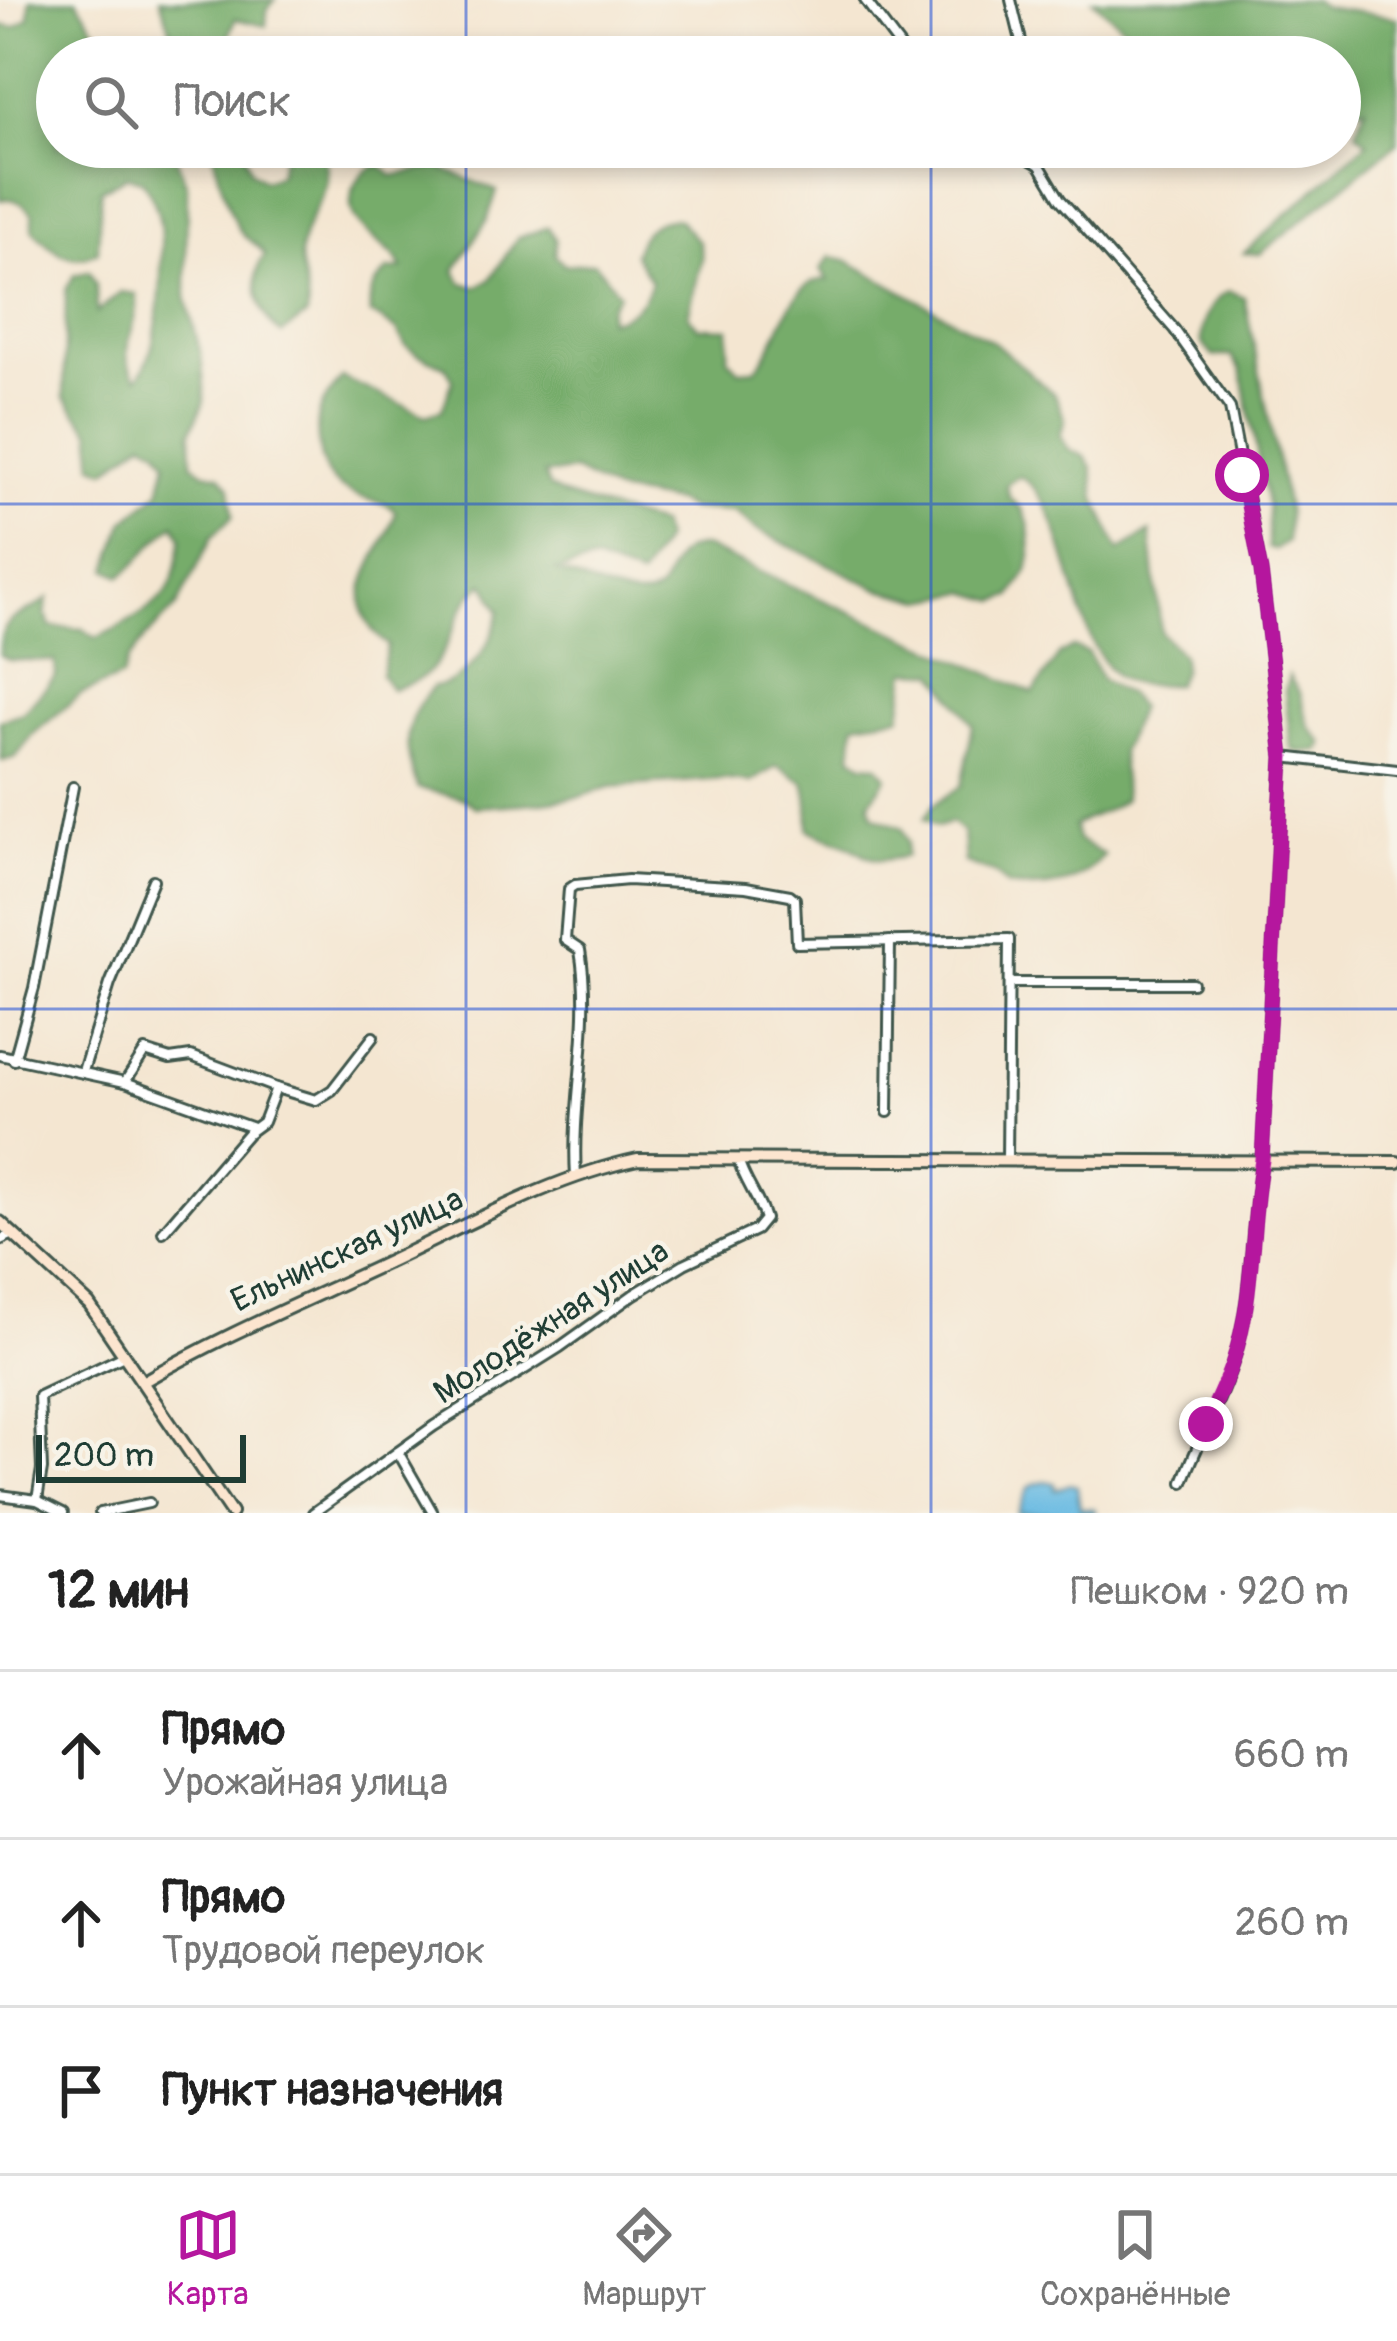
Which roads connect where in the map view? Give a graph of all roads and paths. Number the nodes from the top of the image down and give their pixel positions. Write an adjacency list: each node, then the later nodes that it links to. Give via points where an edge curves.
1 (865, 0): 3 (street)
2 (1011, 0): 4 (street)
3 (892, 36)
4 (1020, 36)
5 (1041, 168): 6 (street, via 1230,408 1261,571)
6 (1283, 757): 7 (street); 23 (street)
7 (1397, 770)
8 (73, 787): 15 (street)
9 (153, 880): 16 (street)
10 (890, 941): 11 (street, via 1009,939); 19 (street); 25 (street, via 797,943 795,899 746,887 628,880 569,889 565,940 580,950 586,1039)
11 (1009, 983): 12 (street); 22 (street)
12 (1192, 983)
13 (374, 1037): 18 (street, via 316,1100)
14 (0, 1054): 15 (street)
15 (14, 1060): 16 (street)
16 (83, 1070): 17 (street)
17 (125, 1082): 18 (street, via 145,1051 191,1057); 20 (street)
18 (279, 1090): 20 (street)
19 (888, 1112)
20 (250, 1131): 27 (street)
21 (738, 1158): 22 (main road, Ельнинская улица); 25 (main road, Ельнинская улица, via 638,1159); 32 (street, Молодёжная улица, via 762,1208 756,1230 633,1295)
22 (1007, 1160): 23 (main road, Ельнинская улица)
23 (1262, 1160): 24 (main road, Ельнинская улица); 33 (street, via 1233,1362)
24 (1397, 1162)
25 (576, 1177): 31 (main road, Ельнинская улица, via 206,1345)
26 (0, 1222): 28 (main road)
27 (163, 1232)
28 (13, 1234): 29 (street); 30 (main road, via 89,1304)
29 (0, 1240)
30 (126, 1356): 31 (main road); 35 (street, via 39,1396)
31 (144, 1381): 39 (main road)
32 (398, 1452): 40 (street, Молодёжная улица); 41 (street)
33 (1183, 1482)
34 (0, 1495): 35 (street)
35 (37, 1500): 37 (street)
36 (149, 1503): 38 (street)
37 (63, 1513)
38 (100, 1513)
39 (231, 1513)
40 (313, 1513)
41 (433, 1513)

